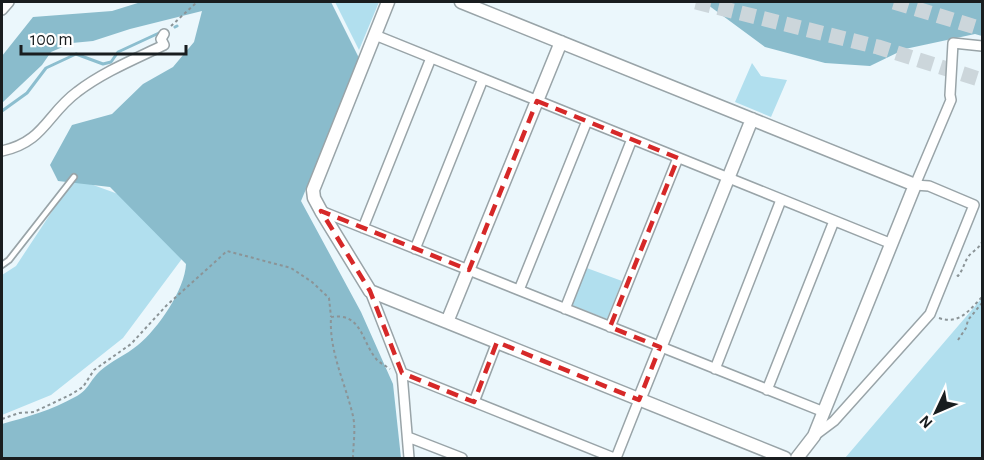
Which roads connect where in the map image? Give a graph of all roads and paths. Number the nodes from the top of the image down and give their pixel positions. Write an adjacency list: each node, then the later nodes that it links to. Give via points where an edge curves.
1 (9, 2): 5 (street)
2 (197, 2): 6 (path)
3 (388, 2): 8 (street)
4 (461, 2): 9 (street)
5 (2, 10)
6 (172, 25)
7 (164, 34): 17 (street, via 164,45 76,92 39,132 18,147)
8 (375, 35): 11 (street); 23 (street, via 315,184 313,194)
9 (561, 42): 13 (street); 14 (street)
10 (982, 46): 21 (street, via 953,43 951,100)
11 (431, 58): 12 (street); 25 (street)
12 (483, 79): 13 (street); 30 (street)
13 (537, 101): 15 (street); 32 (street)
14 (752, 119): 20 (street); 21 (street)
15 (587, 121): 16 (street); 34 (street)
16 (632, 139): 18 (street); 37 (street)
17 (2, 151)
18 (678, 158): 20 (street); 41 (street)
19 (74, 177): 31 (lane)
20 (728, 178): 22 (street); 44 (street)
21 (915, 185): 29 (street); 33 (street, via 928,186 974,205)
22 (782, 200): 24 (street); 45 (street)
23 (321, 211): 25 (street); 35 (street)
24 (834, 221): 29 (street); 47 (street)
25 (363, 228): 30 (street)
26 (982, 229): 27 (path)
27 (982, 234)
28 (982, 242): 33 (path, via 958,276)
29 (892, 244): 50 (street)
30 (415, 249): 32 (street)
31 (2, 265)
32 (468, 270): 34 (street); 40 (street)
33 (949, 272): 38 (street)
34 (519, 290): 37 (street)
35 (370, 291): 40 (street); 46 (street)
36 (982, 301): 38 (path, via 981,298 953,321); 42 (path)
37 (565, 309): 41 (street)
38 (930, 314): 52 (street, via 834,421)
39 (331, 317): 46 (path, via 342,315 355,322 380,362); 51 (path, via 329,298 291,268 227,251 131,344 94,370 83,387 34,412 19,412); 54 (path, via 335,362 354,419)
40 (447, 322): 43 (street)
41 (610, 327): 44 (street)
42 (958, 340)
43 (497, 342): 48 (street); 49 (street)
44 (660, 347): 45 (street); 48 (street)
45 (715, 369): 47 (street)
46 (402, 373): 49 (street); 53 (street)
47 (767, 390): 50 (street)
48 (639, 399): 57 (street); 58 (street)
49 (474, 402): 57 (street)
50 (824, 412): 52 (street)
51 (2, 419)
52 (814, 436): 59 (street)
53 (408, 437): 55 (street); 56 (street)
54 (354, 459)
55 (409, 459)
56 (462, 459)
57 (615, 459)
58 (785, 459)
59 (796, 459)

